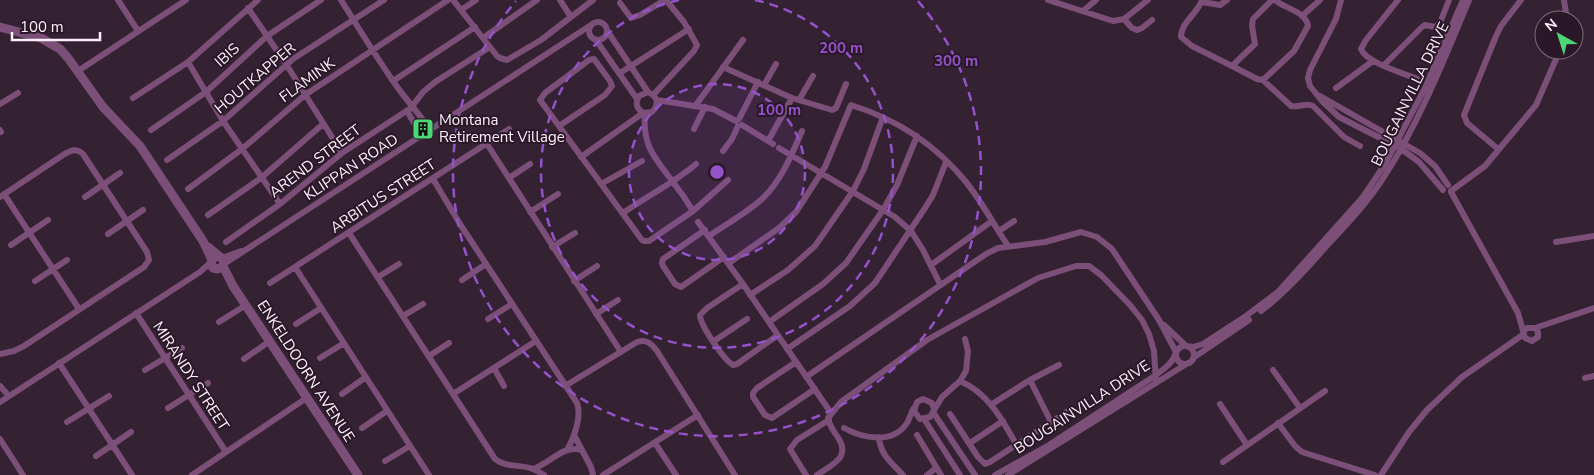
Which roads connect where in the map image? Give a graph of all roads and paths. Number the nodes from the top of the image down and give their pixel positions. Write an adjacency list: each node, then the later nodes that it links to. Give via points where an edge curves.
1 (118, 0): 40 (street)
2 (186, 0): 40 (street)
3 (258, 0): 28 (street)
4 (321, 0): 43 (street, IBIS)
5 (340, 0): 34 (street)
6 (384, 0): 34 (street, HOUTKAPPER)
7 (448, 0): 49 (street, FLAMINK)
8 (453, 0): 29 (street)
9 (476, 0): 29 (street)
10 (538, 0): 45 (street)
11 (560, 0): 32 (street)
12 (593, 0): 32 (street)
13 (666, 0): 27 (street, via 631,18); 39 (street)
14 (1049, 0): 30 (street)
15 (1096, 0): 30 (street)
16 (1148, 0): 33 (street)
17 (1227, 0): 25 (street, via 1217,5)
18 (1274, 0): 31 (street); 57 (street, via 1253,19 1255,44)
19 (1320, 0): 31 (street)
20 (1341, 0): 95 (street, via 1336,19 1308,75 1310,86 1342,120)
21 (1449, 0): 56 (street, via 1440,24 1422,27)
22 (1463, 0): 95 (street, BOUGAINVILLA DRIVE)
23 (1469, 0): 95 (street, BOUGAINVILLA DRIVE, via 1433,84)
24 (1521, 0): 99 (street, via 1496,36 1464,115 1467,123)
25 (1202, 1): 57 (street, via 1182,29 1181,37)
26 (1396, 1): 51 (street, via 1362,44 1362,53)
27 (620, 4)
28 (248, 8): 43 (street); 52 (street)
29 (461, 10): 38 (street)
30 (1083, 11): 33 (street, via 1110,21)
31 (1302, 16): 62 (street, via 1308,26 1298,45)
32 (571, 17): 48 (street, via 512,58 502,60)
33 (1124, 19): 35 (street, via 1137,30)
34 (354, 20): 49 (street); 53 (street, HOUTKAPPER)
35 (1152, 20)
36 (591, 25): 41 (street, via 602,22); 42 (street); 44 (street, KLIPPAN ROAD)
37 (0, 27): 59 (street, ENKELDOORN AVENUE, via 48,42 64,53)
38 (475, 28): 45 (street); 64 (street)
39 (689, 29): 55 (street); 71 (street, via 696,48)
40 (138, 31): 59 (street)
41 (608, 32): 46 (street, via 605,38); 55 (street)
42 (590, 34): 44 (street, KLIPPAN ROAD); 46 (street)
43 (267, 36): 53 (street); 68 (street, IBIS)
44 (573, 37): 90 (street, KLIPPAN ROAD)
45 (483, 38): 48 (street)
46 (596, 40): 60 (street)
47 (743, 40): 58 (street)
48 (490, 47): 77 (street, AREND STREET, via 435,82)
49 (373, 50): 64 (street); 70 (street, FLAMINK)
50 (1556, 60): 99 (street, via 1539,100)
51 (1373, 61): 56 (street); 67 (street)
52 (188, 62): 68 (street); 72 (street)
53 (286, 64): 70 (street); 83 (street, HOUTKAPPER)
54 (776, 64): 65 (street)
55 (631, 65): 60 (street); 71 (street)
56 (1384, 65): 63 (street)
57 (1232, 66): 62 (street)
58 (723, 67): 65 (street); 78 (street)
59 (78, 71): 153 (street, ENKELDOORN AVENUE, via 103,107 139,144)
60 (620, 73): 74 (street)
61 (813, 76): 75 (street)
62 (1263, 80): 96 (street, via 1291,106 1313,106 1344,137)
63 (1420, 80)
64 (393, 81): 77 (street)
65 (761, 84): 73 (street); 84 (street)
66 (846, 84): 75 (street, via 834,110)
67 (1336, 88)
68 (206, 92): 83 (street); 88 (street, IBIS)
69 (18, 93): 76 (street)
70 (305, 95): 85 (street); 98 (street, FLAMINK)
71 (653, 96): 74 (street, via 642,94); 78 (street); 81 (street, via 655,110)
72 (133, 98)
73 (792, 98): 75 (street); 84 (street, via 771,143)
74 (637, 99): 81 (street, via 637,107)
75 (799, 100)
76 (0, 104)
77 (413, 106): 80 (street, AREND STREET); 90 (street)
78 (696, 106): 79 (street)
79 (705, 107): 84 (street); 87 (street)
80 (407, 111): 93 (street); 101 (street, AREND STREET)
81 (644, 113): 103 (street); 117 (street, via 648,147)
82 (883, 117): 92 (street); 112 (street, via 850,105); 122 (street)
83 (223, 120): 98 (street); 104 (street, HOUTKAPPER)
84 (739, 122): 100 (street)
85 (323, 124): 101 (street); 113 (street)
86 (559, 126): 86 (street, via 540,97 594,59 612,86 605,95); 103 (street)
87 (694, 129)
88 (151, 130)
89 (509, 130): 94 (street, ARBITUS STREET)
90 (431, 131): 93 (street, KLIPPAN ROAD)
91 (802, 131): 102 (street)
92 (917, 136): 107 (street); 128 (street)
93 (422, 137): 153 (street, KLIPPAN ROAD, via 243,251)
94 (487, 144): 114 (street); 115 (street, ARBITUS STREET)
95 (1399, 144): 105 (street, via 1420,152); 110 (street); 160 (street, BOUGAINVILLA DRIVE, via 1384,177)
96 (1360, 146)
97 (779, 148): 102 (street)
98 (242, 149): 113 (street); 120 (street, FLAMINK)
99 (1498, 149): 121 (street, via 1480,171 1462,184)
100 (723, 151)
101 (342, 153): 126 (street, AREND STREET)
102 (791, 155): 112 (street); 143 (street, via 762,198)
103 (582, 157): 119 (street)
104 (167, 160)
105 (1429, 160): 110 (street); 121 (street)
106 (642, 161): 119 (street)
107 (946, 162): 135 (street, via 967,184); 138 (street, via 933,195)
108 (530, 164): 114 (street)
109 (696, 164): 117 (street)
110 (1422, 166): 121 (street)
111 (120, 172): 118 (street)
112 (822, 173): 122 (street); 152 (street, via 788,221)
113 (261, 178): 126 (street); 132 (street)
114 (508, 178): 130 (street)
115 (433, 179): 141 (street, ARBITUS STREET); 155 (street)
116 (728, 180): 129 (street)
117 (674, 182): 129 (street); 131 (street)
118 (103, 184): 124 (street, via 84,154 76,150); 125 (street); 134 (street)
119 (601, 184): 131 (street)
120 (188, 189)
121 (1448, 189): 177 (street)
122 (853, 191): 128 (street); 168 (street, via 815,246 788,270)
123 (558, 194): 130 (street)
124 (2, 195): 139 (street)
125 (85, 197)
126 (280, 204): 146 (street, AREND STREET)
127 (143, 210): 134 (street)
128 (883, 210): 138 (street); 184 (street, via 834,276)
129 (693, 211): 131 (street, via 646,242)
130 (530, 212): 150 (street)
131 (623, 213)
132 (208, 215)
133 (48, 220): 139 (street)
134 (126, 221): 144 (street); 175 (street, via 147,252 148,263)
135 (992, 221): 140 (street); 156 (street)
136 (1014, 221): 140 (street)
137 (698, 222): 143 (street)
138 (911, 231): 156 (street); 197 (street, via 875,283 861,297)
139 (30, 232): 148 (street); 159 (street)
140 (999, 232): 149 (street)
141 (349, 233): 158 (street, ARBITUS STREET); 161 (street)
142 (575, 233): 150 (street)
143 (707, 233): 152 (street); 152 (street, via 663,259 663,266 675,284 681,287)
144 (108, 234)
145 (1594, 236): 147 (street)
146 (226, 242)
147 (1556, 242)
148 (11, 245)
149 (1008, 246): 167 (street, via 986,254); 182 (street, via 1045,242 1081,232 1097,237 1112,249)
150 (552, 247): 164 (street)
151 (67, 260): 159 (street)
152 (726, 260): 166 (street)
153 (218, 263): 172 (street, ENKELDOORN AVENUE); 176 (street, KLIPPAN ROAD)
154 (399, 264): 161 (street)
155 (486, 264): 162 (street); 171 (street)
156 (931, 265): 167 (street)
157 (597, 266): 164 (street)
158 (295, 267): 165 (street, ARBITUS STREET); 173 (street)
159 (53, 269): 163 (street); 175 (street)
160 (1298, 275): 195 (street, BOUGAINVILLA DRIVE, via 1246,316 1203,344); 205 (street, BOUGAINVILLA DRIVE, via 1268,306)
161 (378, 278): 179 (street)
162 (462, 280)
163 (35, 281)
164 (574, 281): 178 (street)
165 (270, 283)
166 (743, 284): 168 (street); 192 (street, via 700,315)
167 (940, 284): 215 (street)
168 (750, 295): 184 (street)
169 (618, 300): 178 (street)
170 (423, 304): 179 (street)
171 (512, 304): 180 (street); 191 (street)
172 (246, 305): 183 (street); 190 (street, ENKELDOORN AVENUE)
173 (321, 308): 185 (street); 193 (street)
174 (1594, 308): 186 (street)
175 (79, 309): 200 (street, via 24,346)
176 (136, 313): 202 (street, MIRANDY STREET); 207 (street, KLIPPAN ROAD)
177 (1518, 313): 186 (street); 187 (street)
178 (596, 314): 198 (street)
179 (403, 316): 201 (street)
180 (488, 318)
181 (747, 319): 192 (street)
182 (1159, 320): 195 (street); 199 (street)
183 (220, 322)
184 (769, 322): 188 (street)
185 (296, 324)
186 (1535, 330): 187 (street, via 1527,328); 187 (street, via 1534,341)
187 (1525, 335): 296 (street, via 1462,377 1421,417)
188 (778, 336): 192 (street, via 737,364 727,360); 197 (street)
189 (965, 339): 218 (street, via 967,364)
190 (270, 341): 204 (street); 231 (street, ENKELDOORN AVENUE)
191 (536, 341): 209 (street); 223 (street)
192 (714, 341)
193 (344, 343): 203 (street); 214 (street)
194 (449, 343): 201 (street)
195 (1186, 346): 199 (street, BOUGAINVILLA DRIVE); 205 (street, via 1192,350)
196 (182, 348): 202 (street)
197 (787, 349): 206 (street)
198 (621, 352): 223 (street); 245 (street, via 636,342 648,342)
199 (1176, 352): 205 (street, via 1178,360 1183,363); 212 (street, BOUGAINVILLA DRIVE, via 1172,362)
200 (0, 354)
201 (429, 356): 227 (street)
202 (165, 358): 210 (street); 228 (street, MIRANDY STREET)
203 (320, 358)
204 (244, 359)
205 (1191, 360): 220 (street, BOUGAINVILLA DRIVE)
206 (796, 362): 215 (street); 224 (street, via 754,390 753,397 772,418)
207 (60, 363): 229 (street, KLIPPAN ROAD); 237 (street)
208 (1059, 364): 217 (street)
209 (494, 368): 222 (street); 227 (street)
210 (146, 370)
211 (1273, 370): 240 (street)
212 (1156, 375): 220 (street); 246 (street, via 1150,334 1142,320 1101,275 1089,266 1076,266 1038,278 927,340 841,402); 293 (street, BOUGAINVILLA DRIVE, via 1049,445)
213 (1594, 376): 216 (street)
214 (366, 377): 226 (street); 242 (street)
215 (806, 377): 224 (street)
216 (1586, 378)
217 (1030, 380): 235 (street); 250 (street)
218 (960, 381): 232 (street); 235 (street)
219 (208, 383): 228 (street)
220 (1156, 383): 294 (street, BOUGAINVILLA DRIVE)
221 (0, 386): 229 (street)
222 (504, 386)
223 (565, 386): 257 (street, via 578,408)
224 (814, 390): 246 (street)
225 (1326, 390): 240 (street)
226 (342, 394)
227 (453, 394): 275 (street, via 495,459 500,463)
228 (189, 395): 238 (street); 268 (street, MIRANDY STREET)
229 (9, 396): 234 (street, KLIPPAN ROAD)
230 (109, 396): 237 (street)
231 (308, 397): 268 (street); 280 (street, ENKELDOORN AVENUE)
232 (942, 398): 233 (street); 241 (street)
233 (926, 399): 239 (street, via 917,402); 241 (street)
234 (0, 402)
235 (992, 404): 248 (street)
236 (1220, 404): 264 (street)
237 (89, 408): 249 (street); 263 (street)
238 (168, 408)
239 (914, 408): 247 (street, via 915,414); 251 (street)
240 (1300, 408): 252 (street)
241 (934, 410): 247 (street, via 930,417); 292 (street)
242 (387, 411): 253 (street); 265 (street)
243 (1068, 411): 250 (street)
244 (950, 414): 261 (street)
245 (698, 415): 260 (street); 285 (street)
246 (830, 417): 286 (street, via 797,440 790,449); 287 (street, via 843,452 839,459)
247 (922, 419): 251 (street); 291 (street)
248 (1003, 421): 261 (street); 262 (street)
249 (67, 422)
250 (1051, 422): 262 (street)
251 (906, 423): 258 (street, via 896,432)
252 (1278, 423): 264 (street); 295 (street, via 1302,452)
253 (362, 428)
254 (844, 428): 258 (street, via 862,436)
255 (131, 432): 263 (street)
256 (917, 434): 274 (street)
257 (574, 435): 266 (street); 267 (street)
258 (879, 438): 288 (street, via 882,453)
259 (0, 439): 277 (street)
260 (655, 443): 276 (street); 284 (street)
261 (970, 443): 262 (street, via 985,464)
262 (1016, 444)
263 (113, 445): 269 (street); 278 (street)
264 (1247, 445): 271 (street)
265 (410, 446): 270 (street); 281 (street)
266 (567, 450): 267 (street); 272 (street)
267 (581, 450): 273 (street)
268 (226, 452): 279 (street)
269 (96, 456)
270 (385, 461)
271 (1223, 462)
272 (545, 464): 275 (street); 282 (street)
273 (591, 467): 276 (street); 283 (street)
274 (936, 468): 289 (street); 290 (street)
275 (533, 469): 282 (street)
276 (605, 474)
277 (23, 475)
278 (132, 475)
279 (192, 475)
280 (358, 475)
281 (428, 475)
282 (544, 475)
283 (593, 475)
284 (676, 475)
285 (735, 475)
286 (806, 475)
287 (817, 475)
288 (903, 475)
289 (927, 475)
290 (941, 475)
291 (960, 475)
292 (975, 475)
293 (995, 475)
294 (1008, 475)
295 (1375, 475)
296 (1381, 475)

